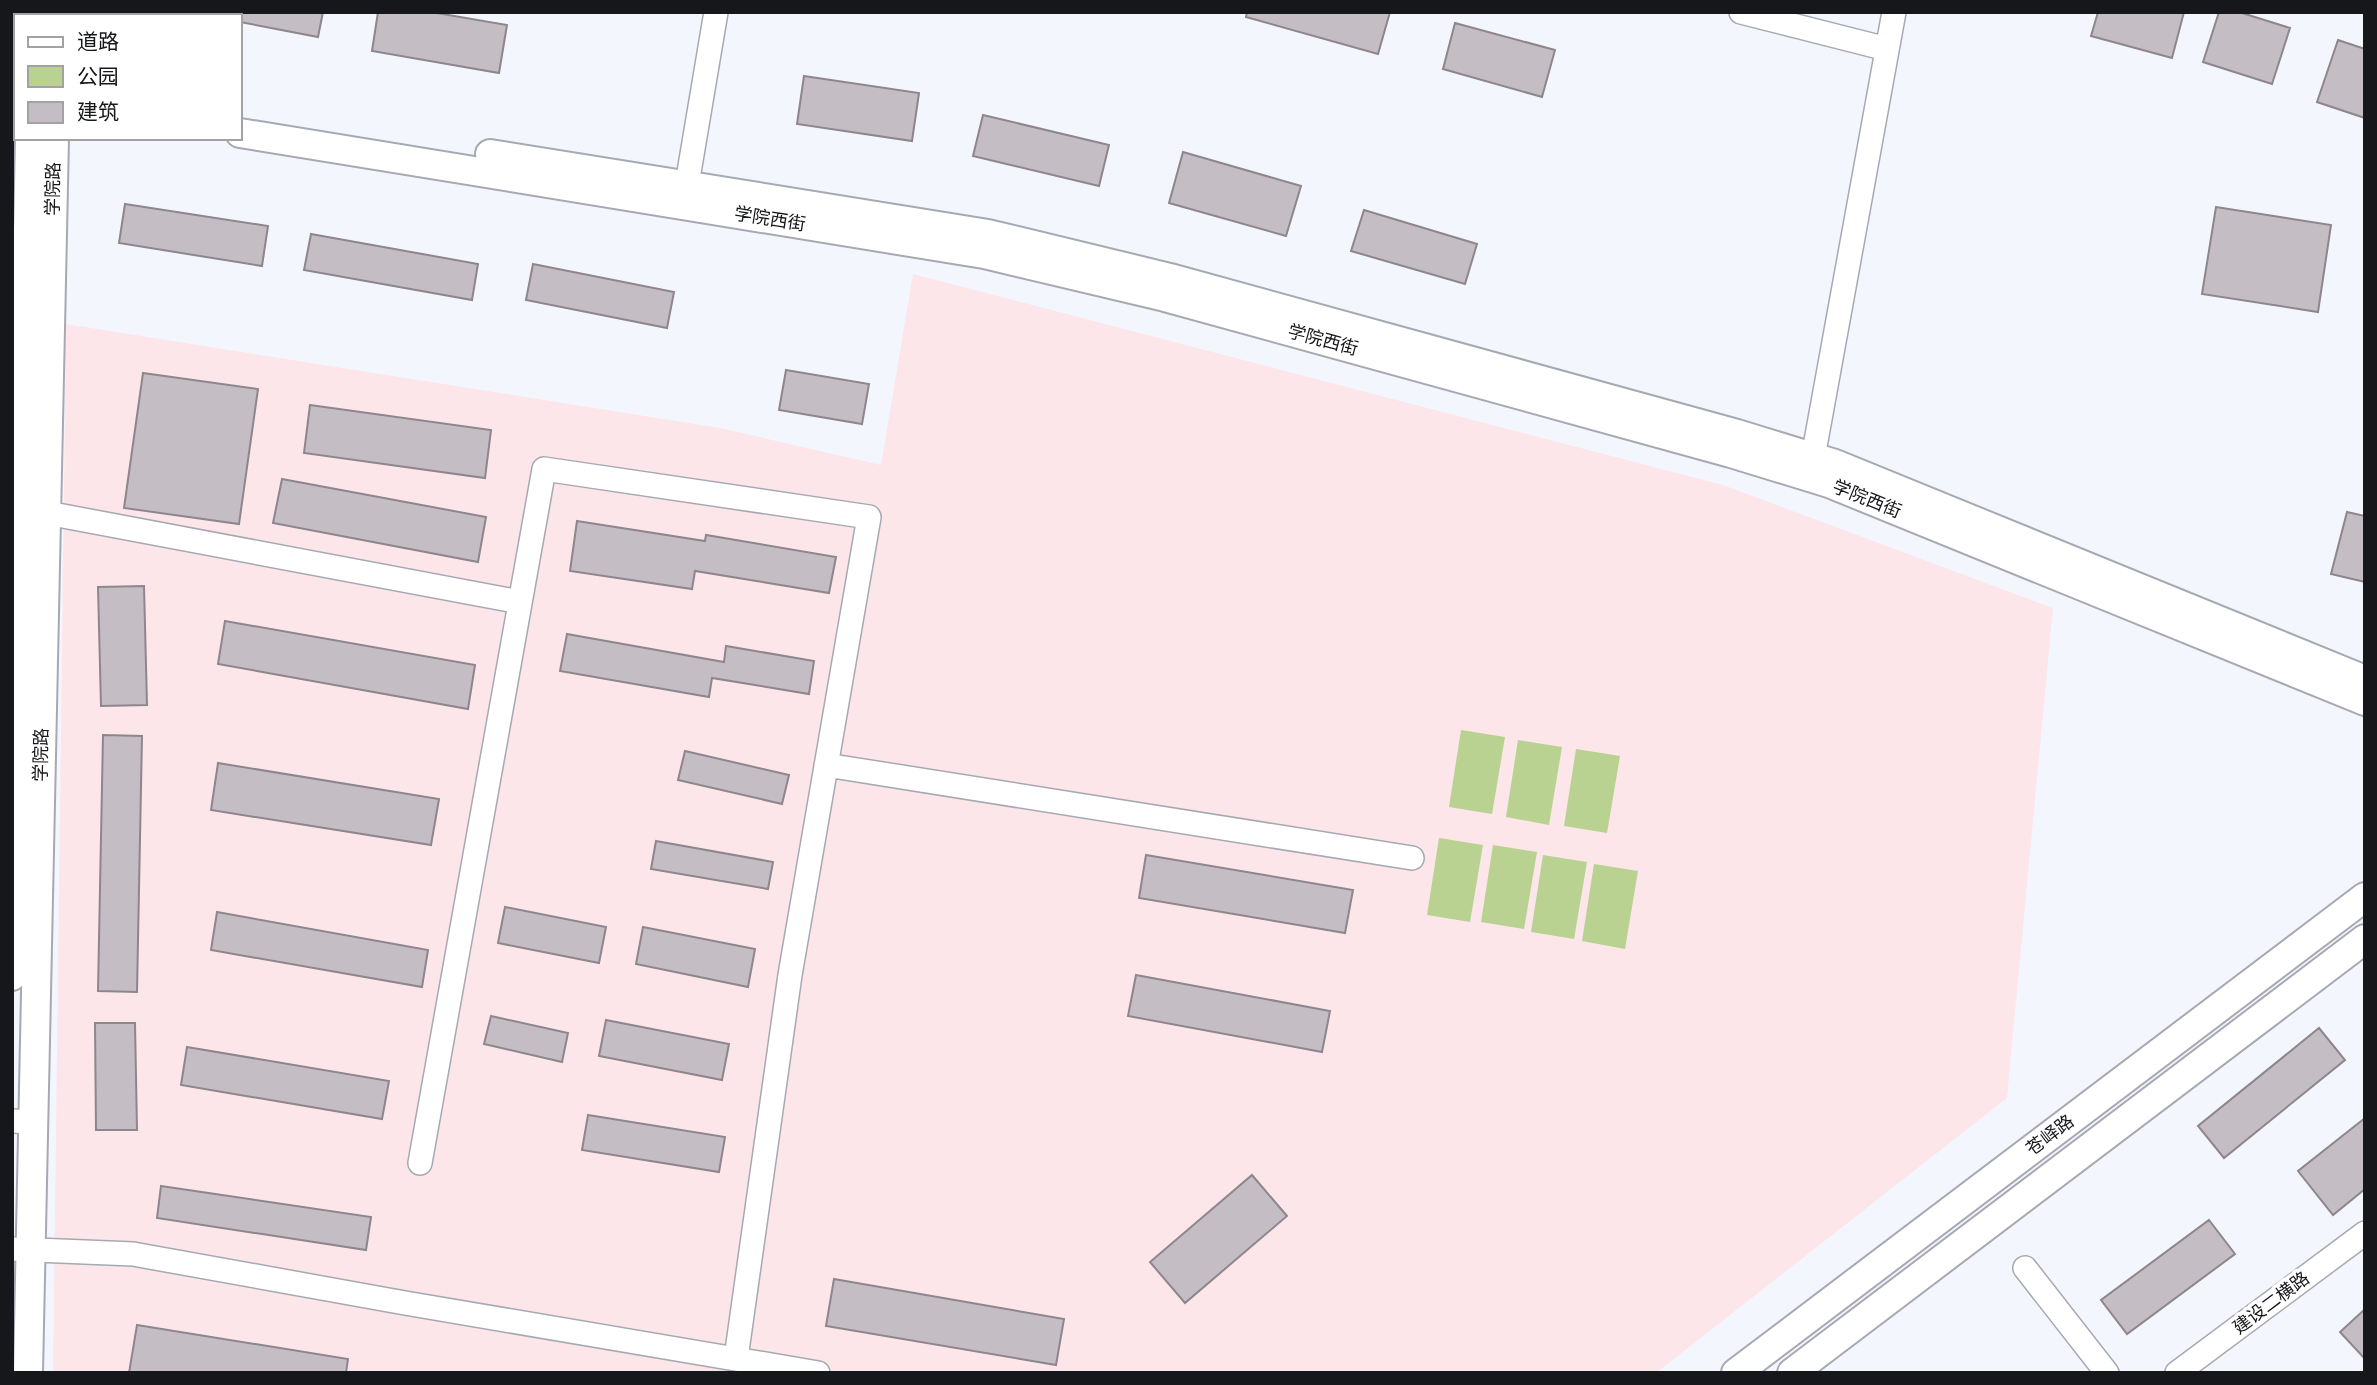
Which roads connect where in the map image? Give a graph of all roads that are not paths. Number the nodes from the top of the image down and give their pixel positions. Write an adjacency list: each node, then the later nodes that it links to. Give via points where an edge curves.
1 (716, 12): 9 (street)
2 (1741, 12): 4 (street)
3 (1894, 12): 4 (street)
4 (1887, 49): 11 (street)
5 (242, 114): 9 (main road, 学院西街)
6 (242, 134): 9 (main road, 学院西街)
7 (30, 140): 10 (main road, 学院路)
8 (54, 140): 12 (main road, 学院路)
9 (685, 195): 11 (main road, 学院西街, via 988,234 1105,262 1737,434)
10 (18, 373): 12 (main road, 学院路)
11 (1811, 467): 14 (main road, 学院西街, via 1835,464); 15 (main road, 学院西街)
12 (34, 510): 13 (street); 20 (main road, 学院路); 21 (main road, 学院路)
13 (520, 602): 16 (street, via 544,469 869,517); 22 (street)
14 (2365, 680)
15 (2365, 701)
16 (826, 765): 17 (street); 26 (street, via 790,975)
17 (1412, 859)
18 (2365, 897): 29 (main road, 苍峄路)
19 (2365, 939): 30 (main road, 苍峄路)
20 (12, 976)
21 (23, 1122): 24 (main road, 学院路)
22 (420, 1163)
23 (2365, 1233): 32 (street, 建设二横路)
24 (22, 1249): 26 (street, via 134,1254); 27 (main road, 学院路)
25 (2025, 1268): 31 (street)
26 (736, 1358): 28 (street)
27 (28, 1373)
28 (818, 1373)
29 (1736, 1373)
30 (1792, 1373)
31 (2107, 1373)
32 (2177, 1373)

